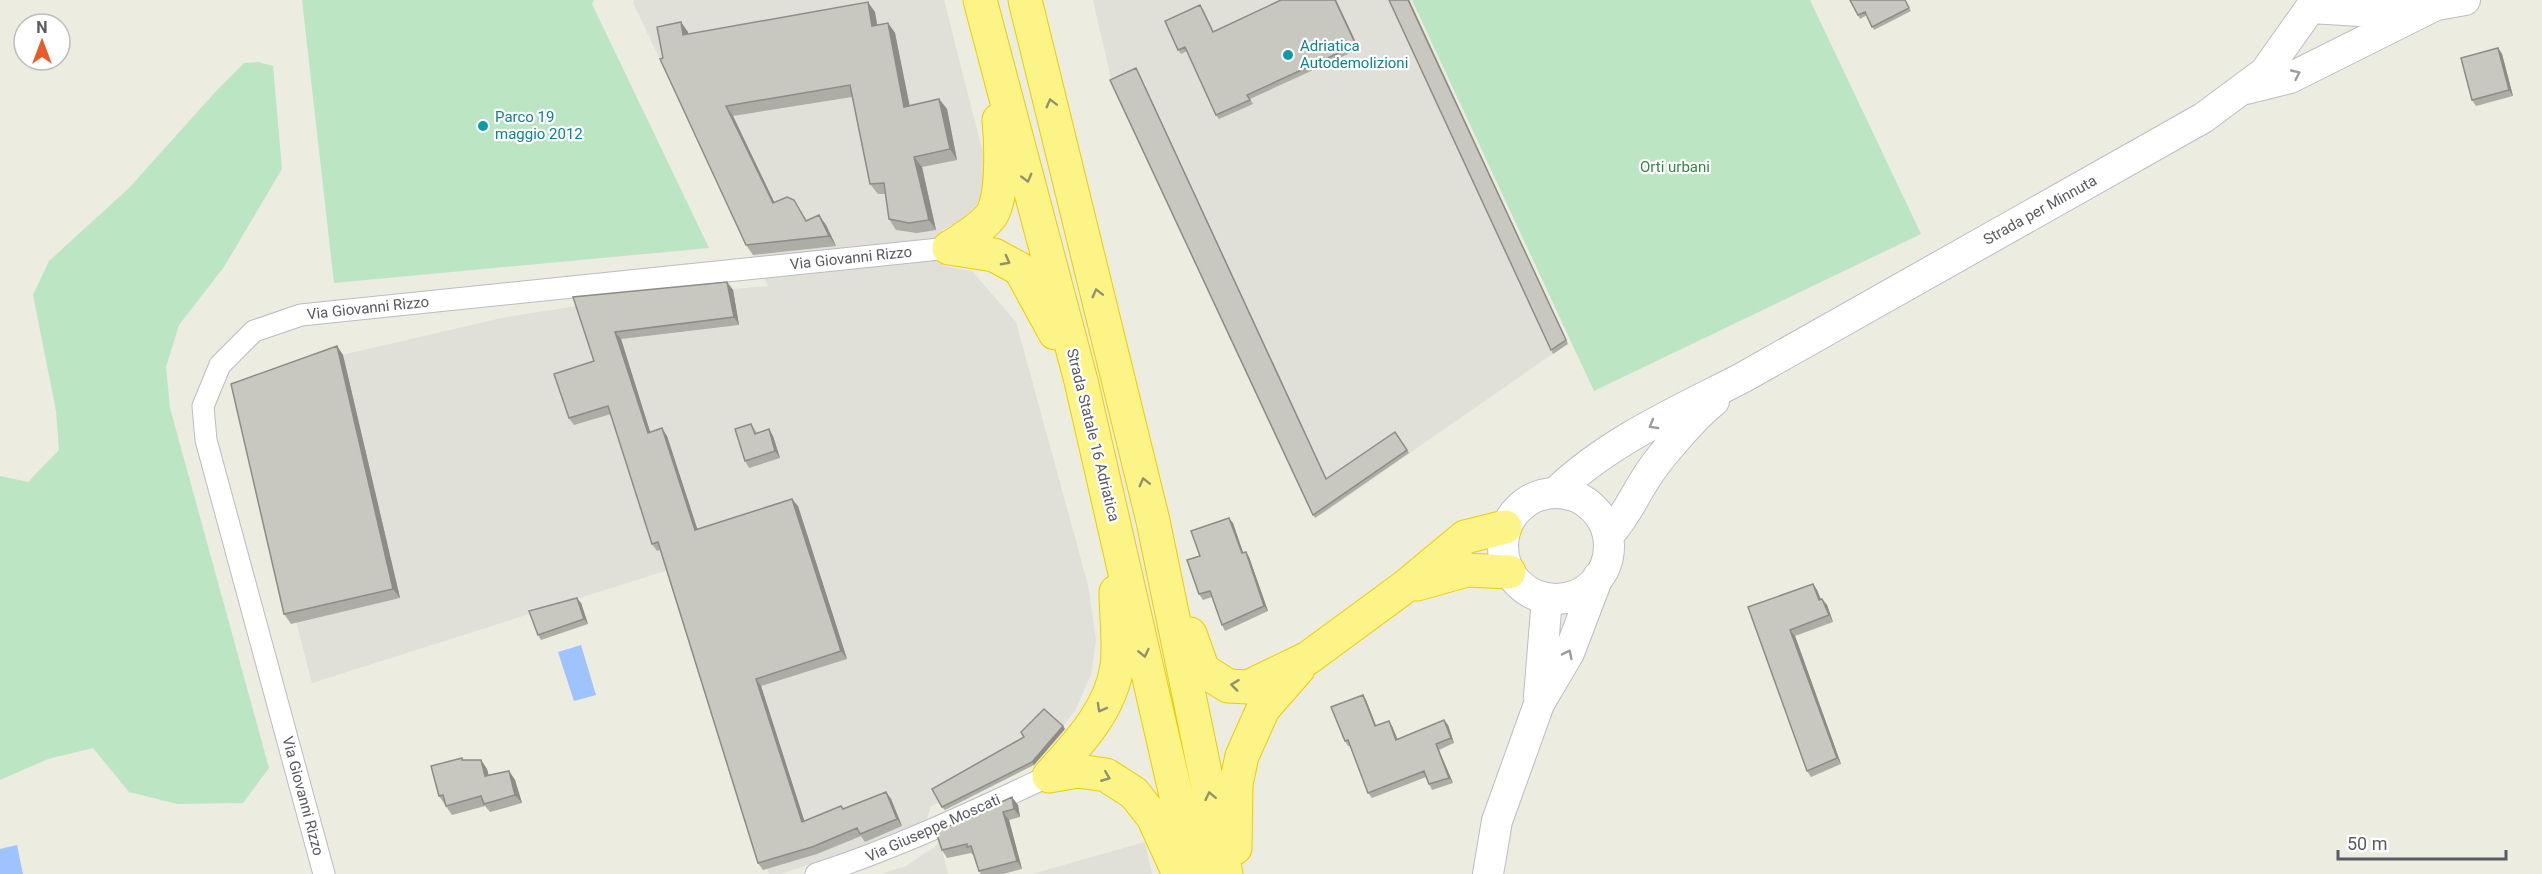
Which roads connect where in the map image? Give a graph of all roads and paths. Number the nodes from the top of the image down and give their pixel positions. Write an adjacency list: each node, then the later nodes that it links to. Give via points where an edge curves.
1 (980, 0): 6 (highway, Strada Statale 16 Adriatica)
2 (1025, 0): 12 (highway, one-way to 2)
3 (2465, 0): 5 (street)
4 (2313, 4): 5 (street, via 2393,13); 7 (street, Strada per Minnuta, via 2265,72)
5 (2436, 5): 7 (street, one-way to 5, via 2290,78)
6 (990, 38): 8 (highway, via 1001,140 999,188 992,215); 10 (highway, Strada Statale 16 Adriatica, one-way to 10)
7 (2240, 90): 9 (street, Strada per Minnuta, via 2203,118)
8 (949, 248): 10 (highway, one-way to 10, via 994,255 1020,269); 23 (street, Via Giovanni Rizzo, via 301,315 254,331 220,365 203,406 206,440)
9 (1742, 378): 11 (street, Strada per Minnuta, one-way to 11, via 1600,456); 15 (street, Strada per Minnuta, via 1703,410 1647,476 1624,518)
10 (1081, 381): 13 (highway, Strada Statale 16 Adriatica)
11 (1555, 493): 14 (street, via 1530,499); 15 (street, via 1573,496 1589,505 1601,518)
12 (1153, 521): 20 (highway, one-way to 12, via 1248,687 1228,686 1203,670); 27 (highway, one-way to 12)
13 (1116, 527): 22 (highway, one-way to 22, via 1117,667 1104,706 1077,746); 26 (highway, Strada Statale 16 Adriatica, one-way to 26)
14 (1505, 527): 16 (street, via 1502,543); 18 (highway, via 1465,537)
15 (1608, 536): 17 (street, via 1609,550)
16 (1509, 572): 18 (highway, via 1467,570); 19 (street, via 1519,585)
17 (1598, 578): 19 (street, via 1575,595); 21 (street, one-way to 17, via 1569,653)
18 (1406, 586): 20 (highway)
19 (1547, 598): 21 (street)
20 (1308, 658): 28 (highway, via 1263,709 1242,756 1236,784)
21 (1539, 704): 29 (street, via 1497,821)
22 (1049, 776): 24 (street, Via Giuseppe Moscati, via 918,837); 25 (highway, one-way to 25, via 1078,771 1106,775 1134,793 1153,817)
23 (324, 874)
24 (816, 874)
25 (1179, 874)
26 (1194, 874)
27 (1226, 874)
28 (1236, 874)
29 (1488, 874)

